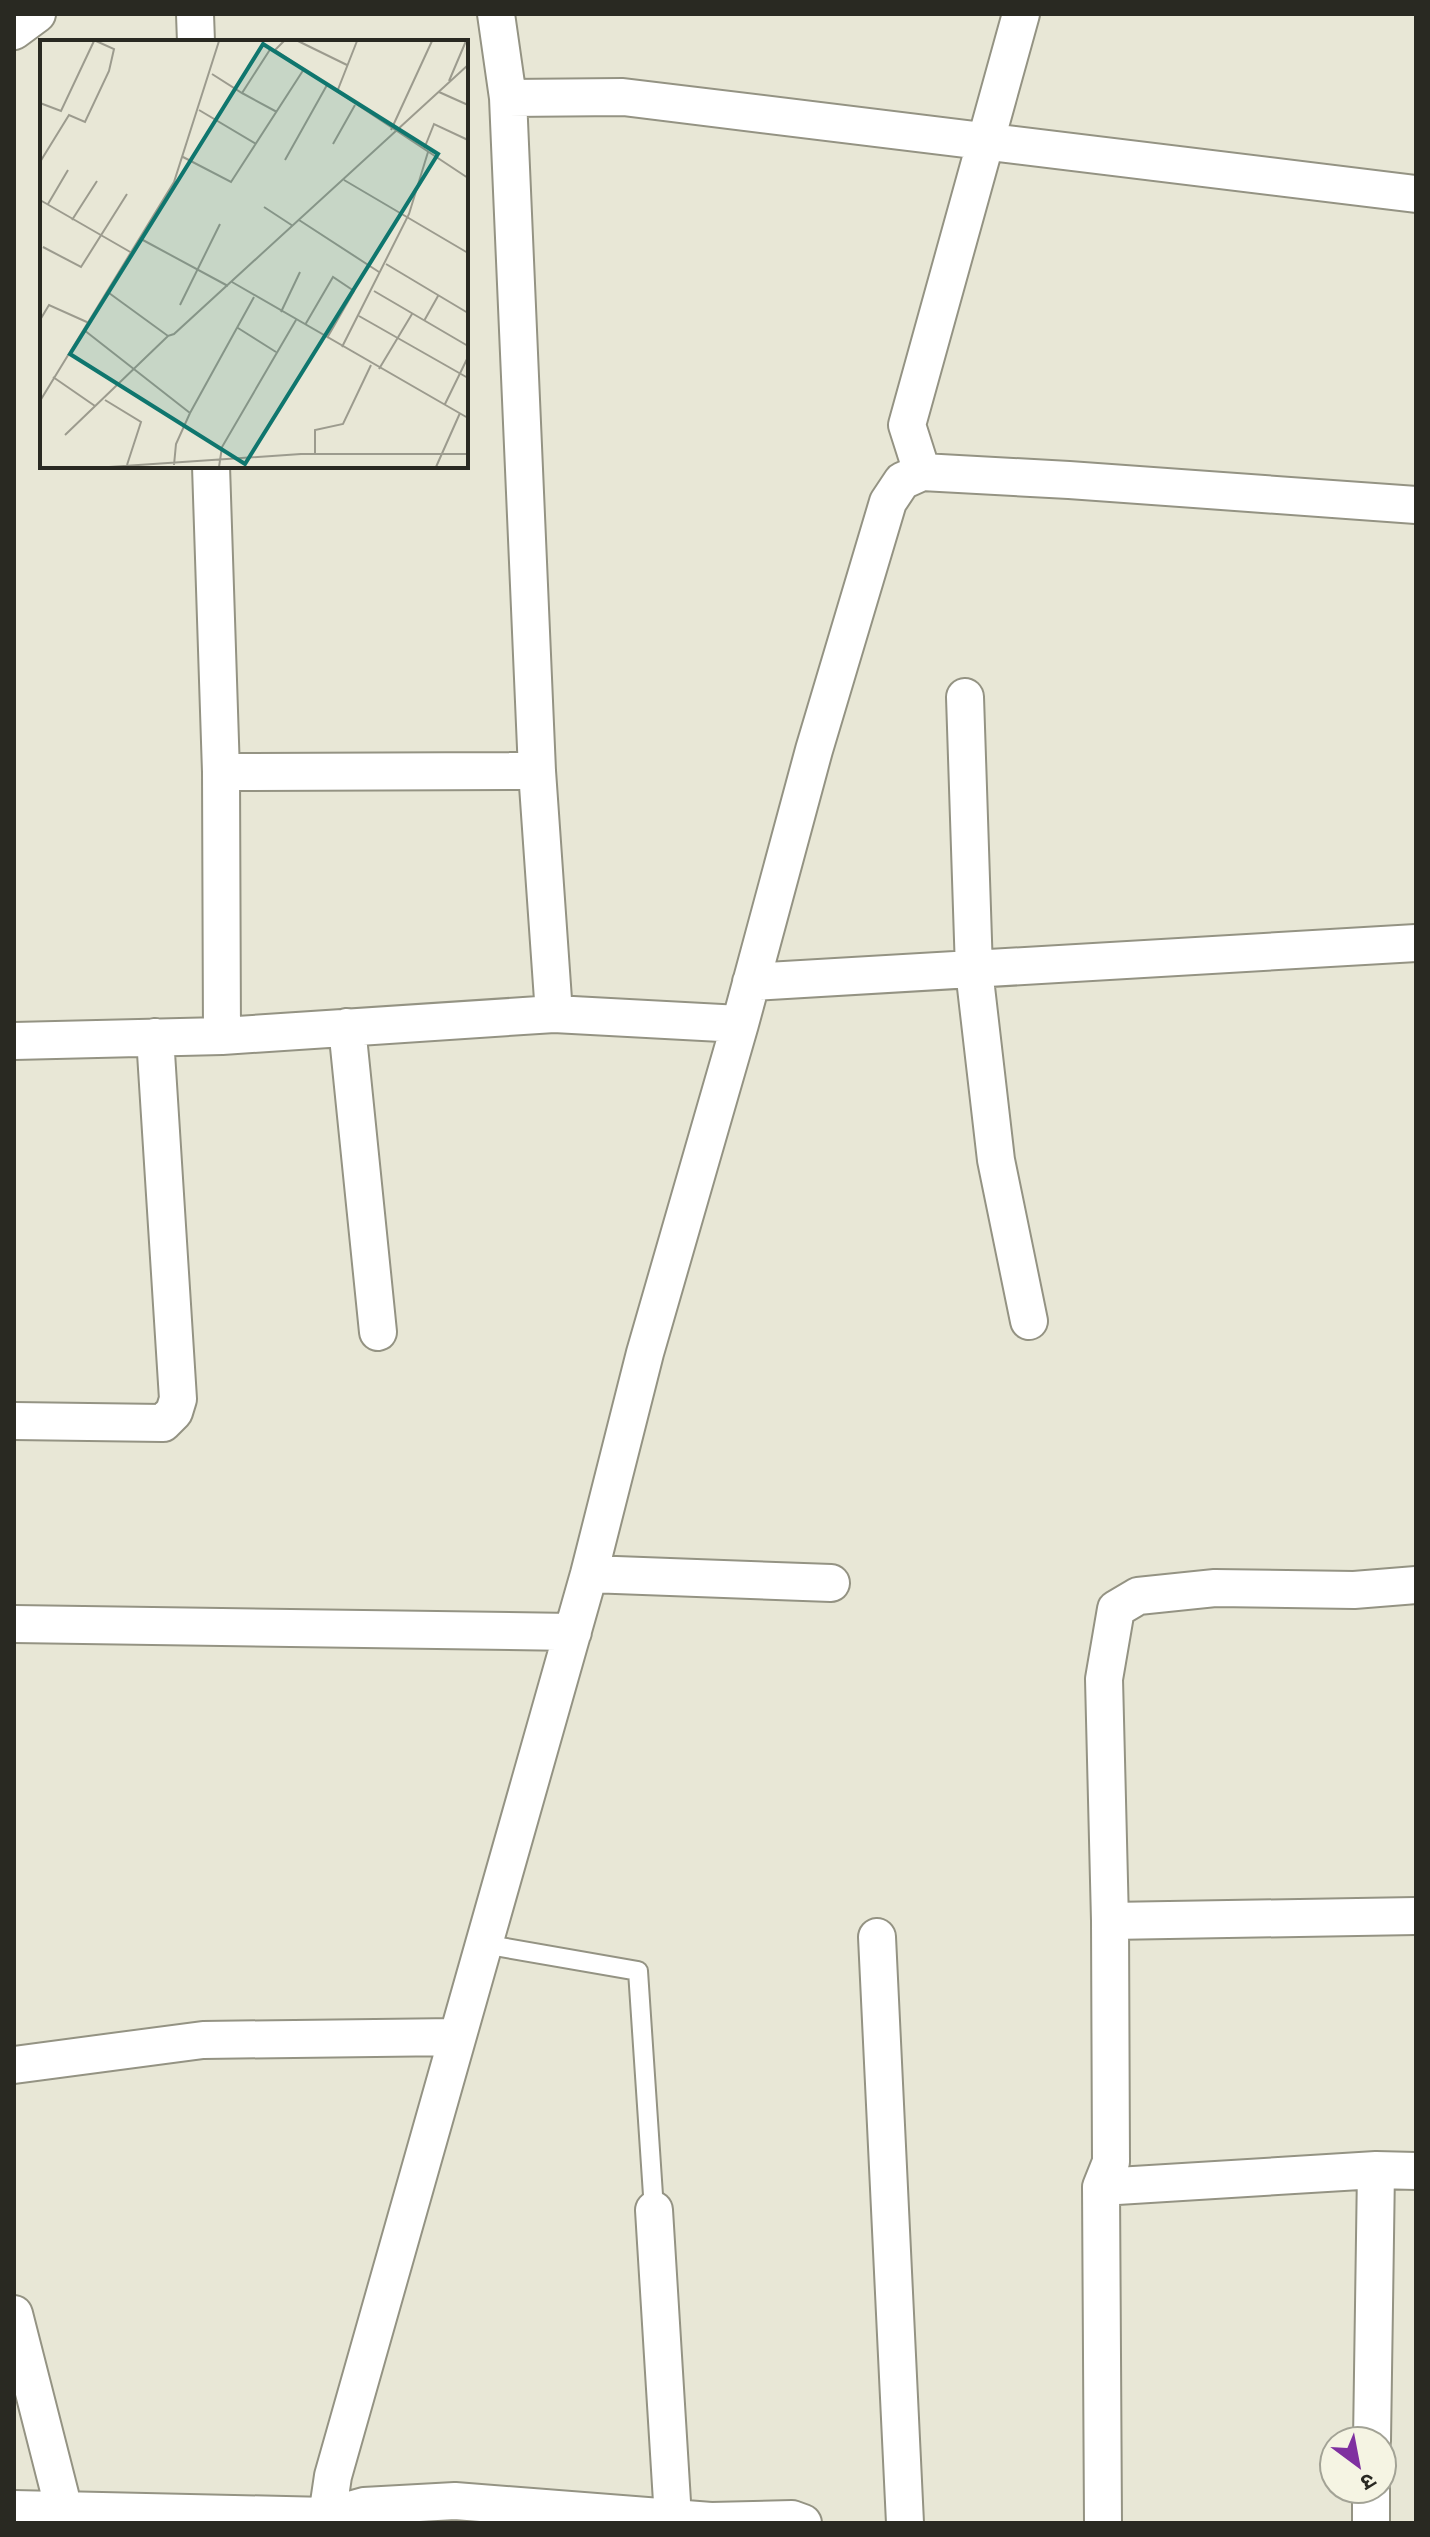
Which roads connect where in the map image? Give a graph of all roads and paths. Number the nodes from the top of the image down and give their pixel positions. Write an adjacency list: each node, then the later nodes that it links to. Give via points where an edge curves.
1 (37, 14): 5 (street)
2 (195, 14): 6 (street)
3 (496, 14): 7 (street)
4 (1021, 14): 8 (street)
5 (14, 31)
6 (196, 40)
7 (508, 98): 8 (street, via 623,97); 14 (street)
8 (987, 141): 9 (street); 11 (street, via 907,425)
9 (1416, 194)
10 (211, 468): 15 (street)
11 (922, 472): 12 (street); 18 (street, via 902,481 888,502)
12 (1416, 505)
13 (965, 697): 17 (street)
14 (537, 771): 15 (street); 19 (street)
15 (221, 772): 22 (street)
16 (1416, 943): 17 (street)
17 (974, 970): 18 (street); 25 (street, via 996,1160)
18 (751, 982): 20 (street)
19 (554, 1014): 20 (street); 21 (street)
20 (740, 1024): 28 (street, via 645,1353)
21 (347, 1027): 22 (street); 26 (street)
22 (222, 1036): 23 (street)
23 (155, 1037): 24 (street); 27 (street, via 178,1399 174,1412 163,1423)
24 (14, 1041)
25 (1029, 1321)
26 (378, 1332)
27 (14, 1421)
28 (589, 1574): 29 (street); 32 (street)
29 (831, 1583)
30 (1416, 1585): 34 (street, via 1354,1590 1215,1588 1138,1596 1116,1609 1104,1679)
31 (14, 1624): 32 (street)
32 (573, 1632): 36 (street)
33 (1416, 1916): 34 (street)
34 (1110, 1921): 41 (street, via 1111,2162)
35 (877, 1937): 52 (street)
36 (483, 1944): 37 (street); 42 (lane, via 638,1971)
37 (456, 2037): 38 (street, via 203,2040); 50 (street, via 333,2476)
38 (14, 2065)
39 (1376, 2170): 40 (street); 41 (street); 44 (street)
40 (1416, 2171)
41 (1101, 2187): 53 (street)
42 (654, 2210): 49 (street)
43 (14, 2314): 46 (street)
44 (1372, 2425)
45 (14, 2509): 46 (street)
46 (64, 2510): 48 (street)
47 (365, 2515): 49 (street, via 455,2501); 50 (street)
48 (101, 2517): 50 (street)
49 (673, 2518): 51 (street)
50 (327, 2519)
51 (803, 2523)
52 (905, 2523)
53 (1103, 2523)

